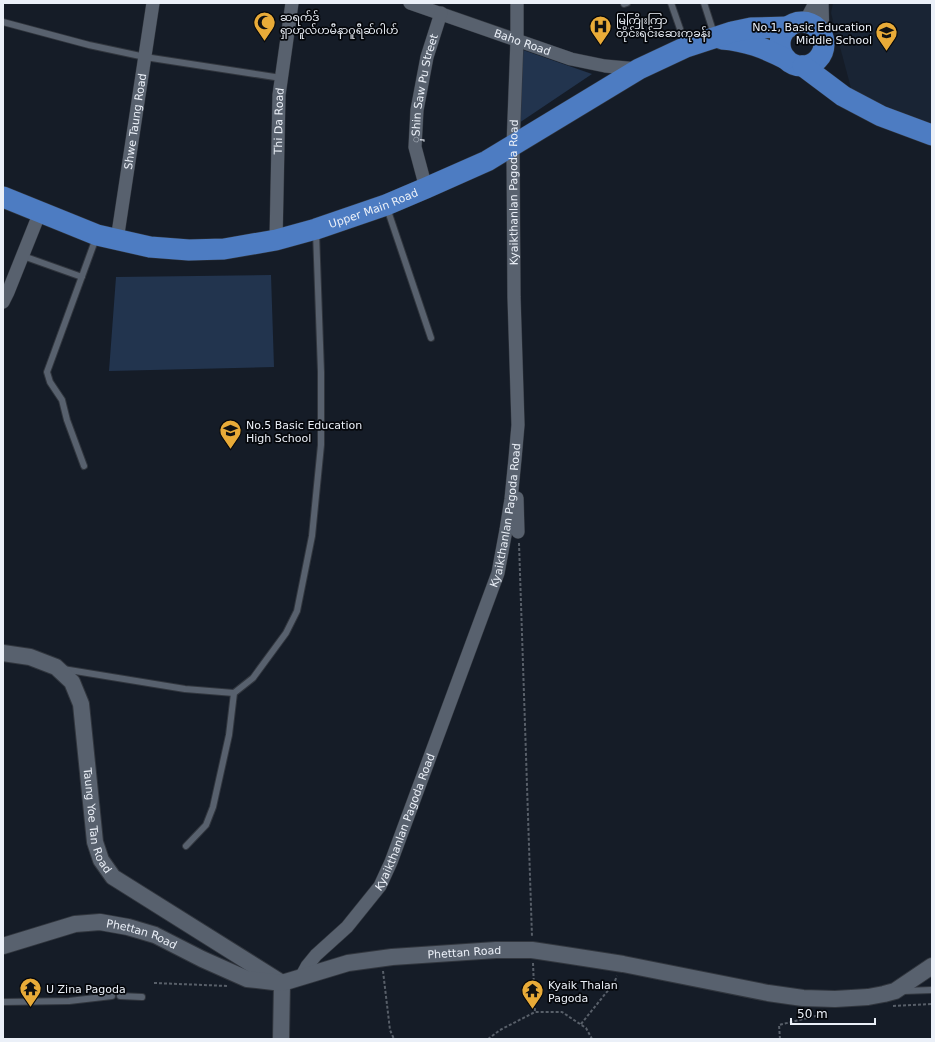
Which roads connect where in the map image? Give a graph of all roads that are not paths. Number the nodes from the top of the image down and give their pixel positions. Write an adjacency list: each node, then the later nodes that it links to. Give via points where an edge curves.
1 (153, 3): 16 (street, Shwe Taung Road)
2 (292, 3): 19 (street, Thi Da Road)
3 (410, 3): 9 (street, Baho Road)
4 (517, 3): 13 (street, Kyaikthanlan Pagoda Road)
5 (671, 3): 15 (lane)
6 (704, 3): 12 (lane)
7 (815, 3): 11 (street, via 808,16)
8 (822, 3): 14 (street)
9 (441, 13): 13 (street, Baho Road); 23 (street, ှShin Saw Pu Street, via 427,57 417,110 415,147)
10 (3, 22): 16 (lane)
11 (792, 25): 12 (main road, Upper Main Road, via 751,28); 14 (main road, via 809,23 820,32); 17 (main road, via 784,32 780,46 782,53)
12 (716, 38): 15 (main road, Upper Main Road); 17 (main road, via 750,43)
13 (517, 40): 18 (street, Baho Road, via 571,59); 22 (street, Kyaikthanlan Pagoda Road)
14 (824, 42): 17 (main road, via 818,60 811,64); 20 (main road, via 827,62)
15 (686, 47): 18 (main road, Upper Main Road)
16 (145, 57): 19 (lane); 28 (street, Shwe Taung Road)
17 (795, 63): 20 (main road)
18 (638, 69): 22 (main road, Upper Main Road)
19 (281, 78): 29 (street, Thi Da Road)
20 (843, 96): 21 (main road, via 881,116)
21 (932, 134)
22 (513, 146): 23 (main road, Upper Main Road, via 487,161); 34 (street, Kyaikthanlan Pagoda Road, via 518,425)
23 (426, 188): 25 (main road, Upper Main Road)
24 (3, 197): 26 (main road, Upper Main Road)
25 (386, 205): 27 (main road, Upper Main Road); 33 (lane)
26 (40, 212): 28 (main road, Upper Main Road); 30 (street)
27 (316, 229): 29 (main road, Upper Main Road); 39 (lane, via 321,445 312,536 297,611 286,633 253,678)
28 (107, 237): 29 (main road, Upper Main Road, via 150,247 189,250 224,249); 31 (lane)
29 (276, 240)
30 (23, 256): 31 (lane); 32 (street)
31 (82, 277): 35 (lane, via 47,372 50,382 62,400)
32 (3, 302)
33 (431, 338)
34 (515, 459): 36 (street); 43 (street, Kyaikthanlan Pagoda Road, via 498,573 391,862 380,886 347,927 316,955)
35 (84, 466)
36 (518, 532)
37 (3, 653): 38 (street, Taung Yoe Tan Road, via 30,657)
38 (56, 667): 39 (lane, Taung Yoe Tan Road, via 185,689); 44 (street, Taung Yoe Tan Road, via 72,682 81,704 95,842 101,860 113,877)
39 (234, 692): 40 (lane, via 229,735 214,807 206,825)
40 (186, 846)
41 (3, 946): 44 (street, Phettan Road, via 75,924 100,922 155,935 202,960 247,979)
42 (932, 966): 46 (street, Phettan Road)
43 (301, 977): 44 (street, Phettan Road); 46 (street, Phettan Road, via 348,963 392,957 532,950 623,964 803,998 868,997)
44 (282, 983): 51 (street)
45 (932, 990): 46 (lane)
46 (895, 991)
47 (112, 996): 50 (lane, via 69,1001)
48 (120, 996): 49 (lane)
49 (142, 997)
50 (3, 1002)
51 (281, 1039)

